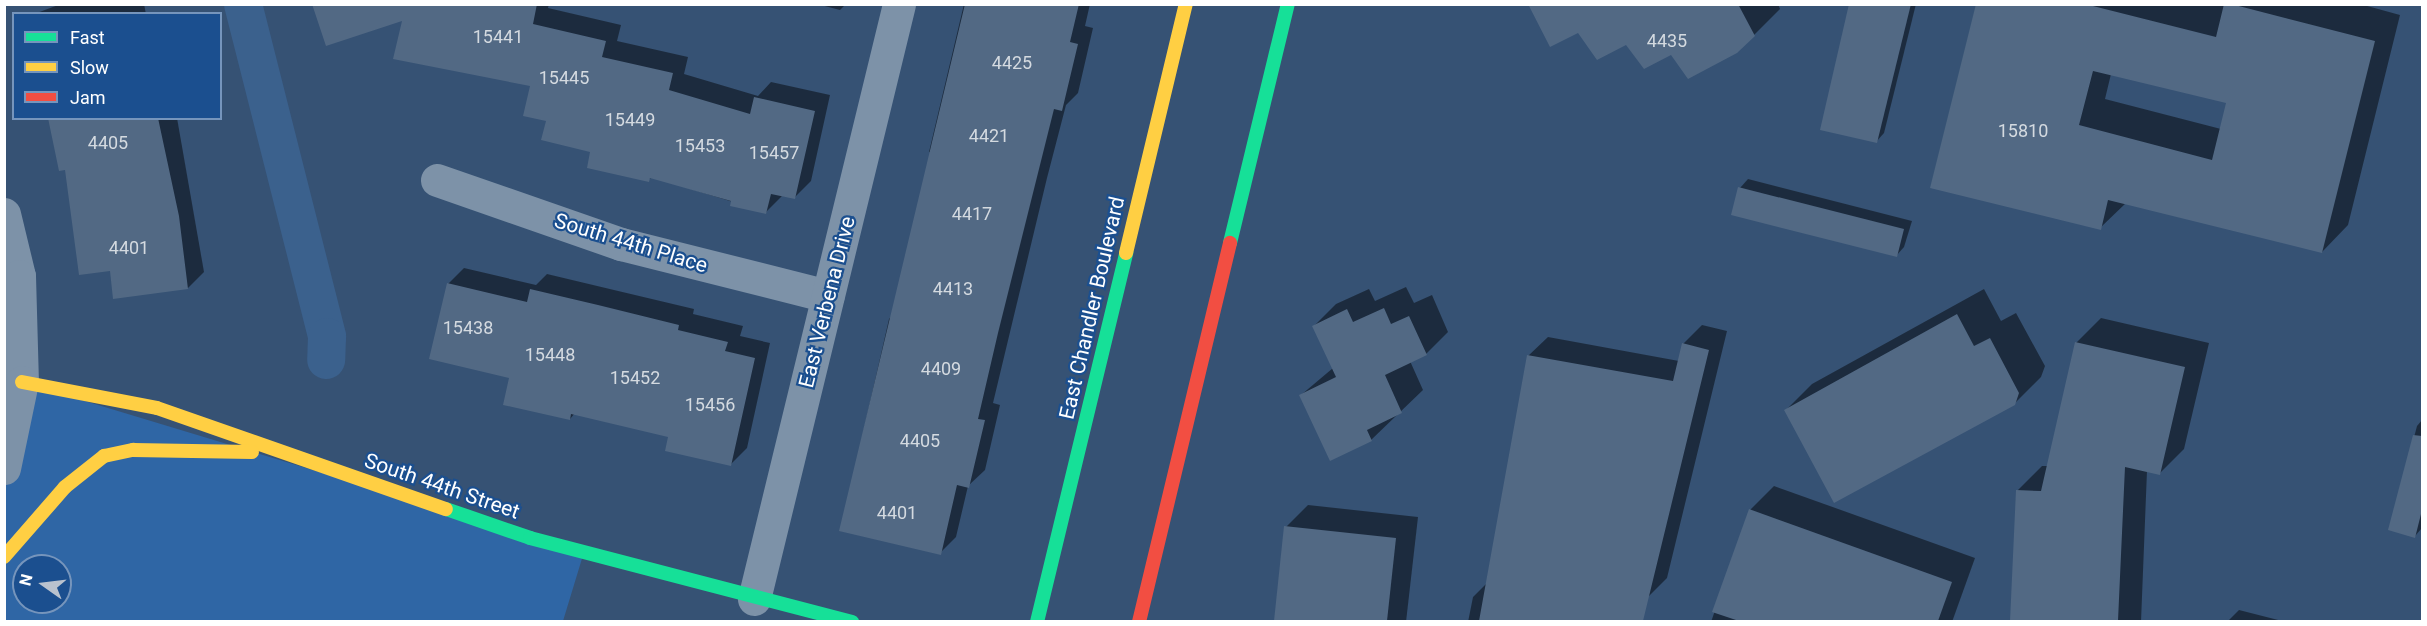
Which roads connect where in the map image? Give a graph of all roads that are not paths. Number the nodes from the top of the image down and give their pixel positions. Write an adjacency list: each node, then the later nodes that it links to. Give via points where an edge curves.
1 (899, 4): 6 (street, East Verbena Drive)
2 (1186, 4): 13 (main road, East Chandler Boulevard)
3 (1288, 4): 14 (main road)
4 (437, 180): 6 (street, South 44th Place, via 621,244)
5 (4, 214): 7 (street, via 19,276)
6 (828, 296): 11 (street, East Verbena Drive)
7 (22, 382): 8 (main road, South 44th Street, via 157,408); 9 (street)
8 (281, 452): 10 (main road, via 133,450 104,456 65,487); 11 (main road, South 44th Street, via 530,538)
9 (4, 468)
10 (4, 558)
11 (754, 599): 12 (main road, South 44th Street)
12 (852, 621)
13 (1037, 621)
14 (1138, 621)

